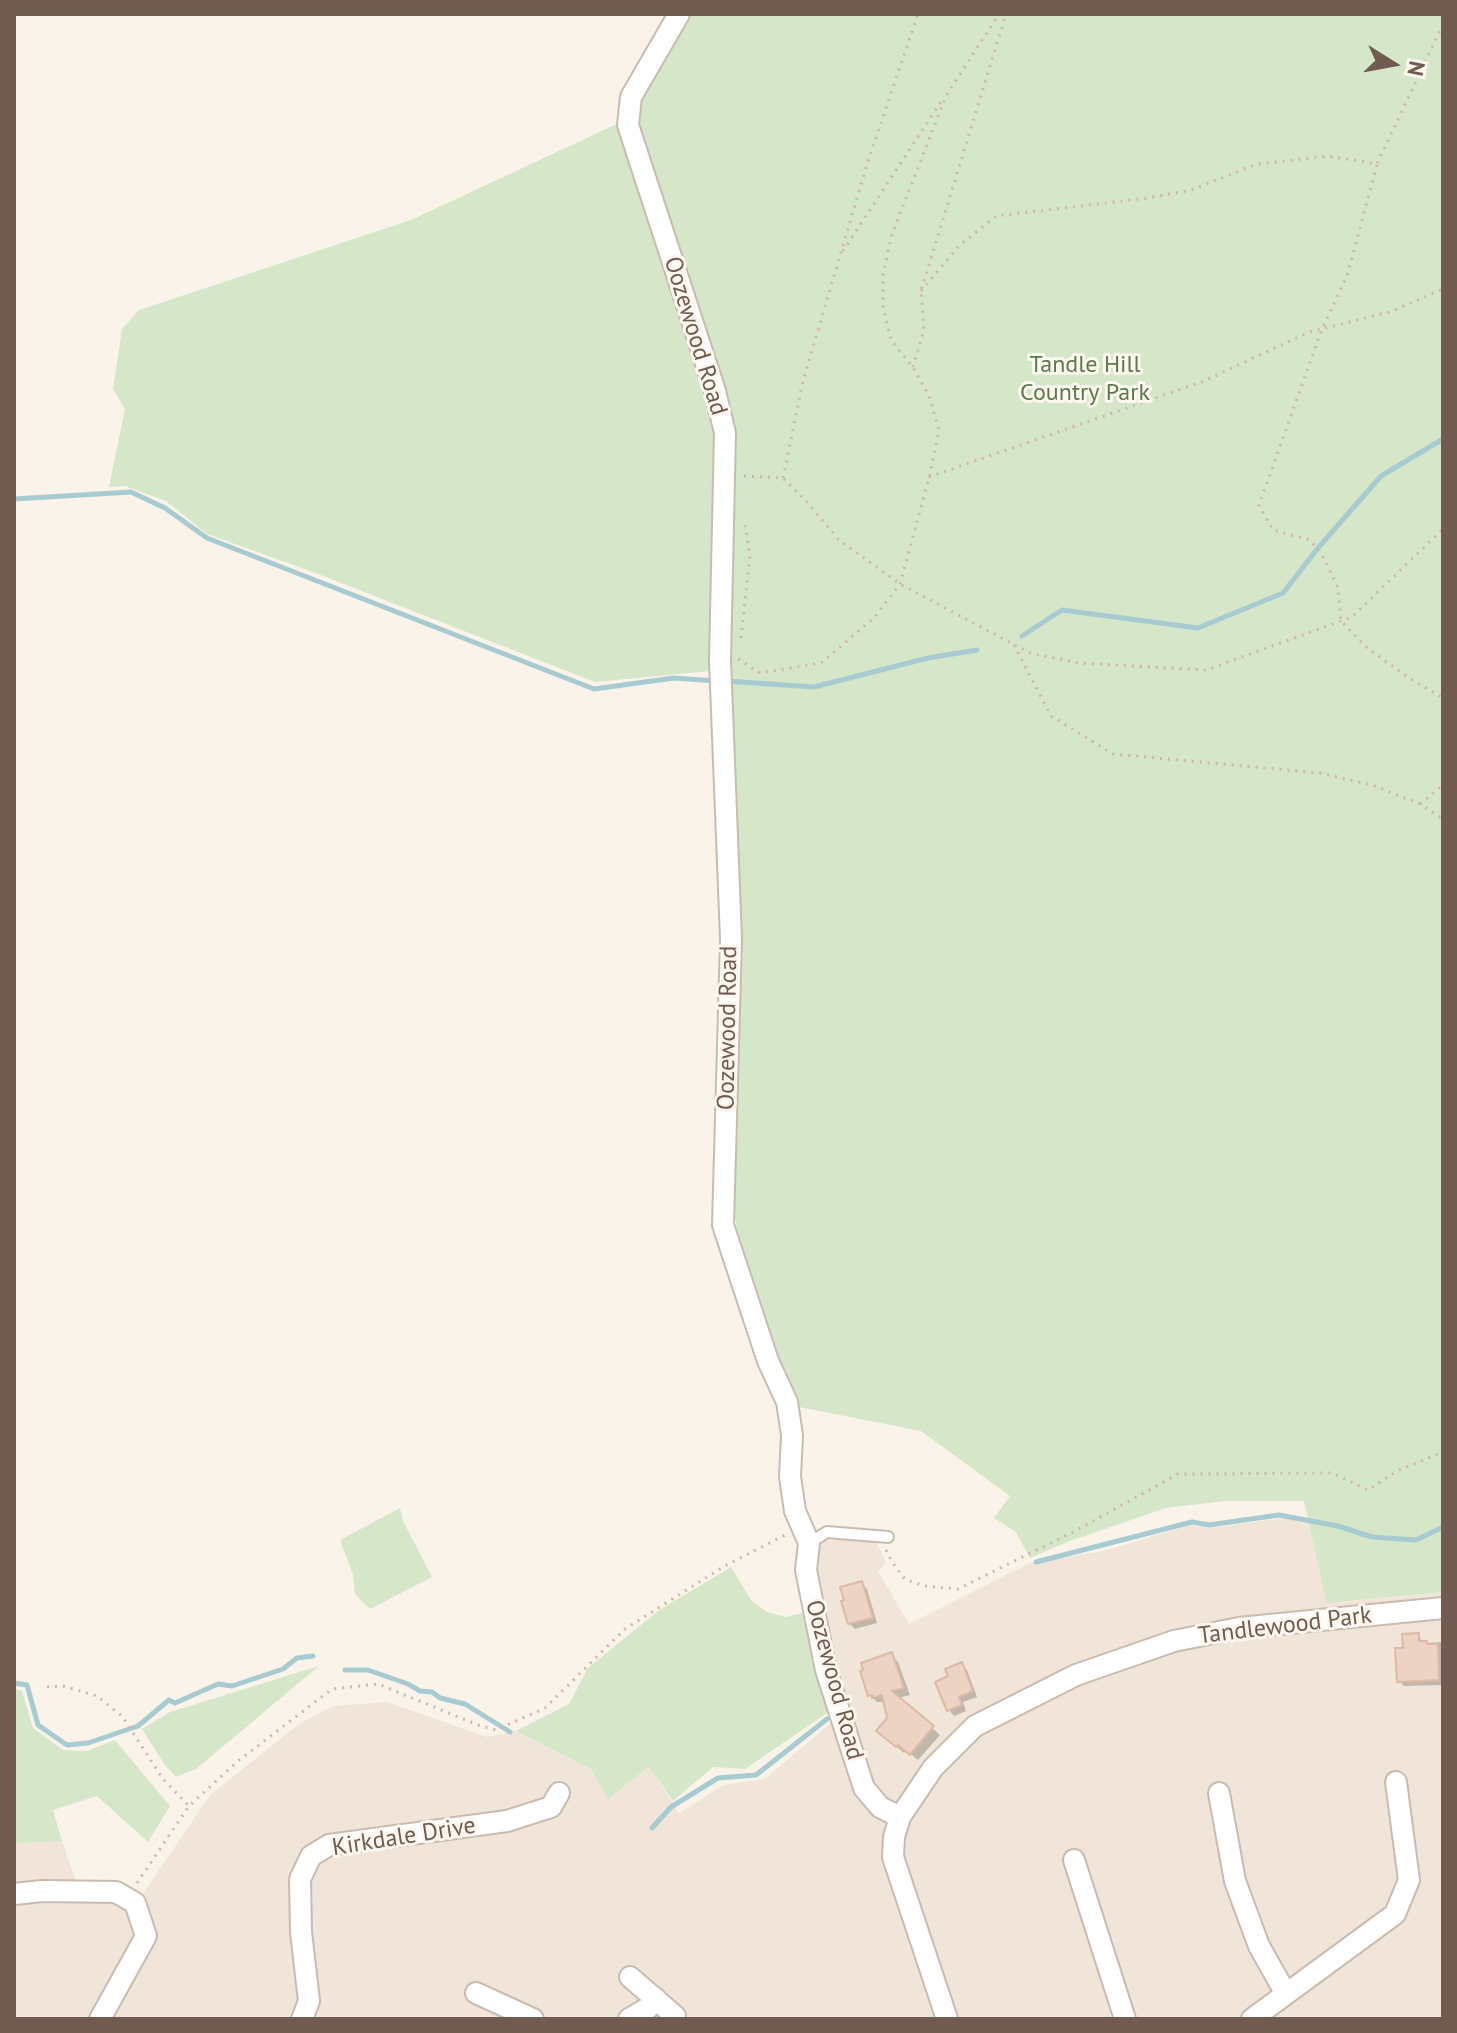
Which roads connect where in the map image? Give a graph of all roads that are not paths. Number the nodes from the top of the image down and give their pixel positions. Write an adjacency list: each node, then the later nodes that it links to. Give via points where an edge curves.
1 (679, 14): 2 (street, Oozewood Road, via 631,97 628,125 725,433 731,939 723,1225 787,1402 790,1477)
2 (805, 1535): 3 (lane); 8 (street, Oozewood Road, via 806,1570 826,1670 864,1788 880,1807)
3 (883, 1536)
4 (1443, 1608): 8 (street, Tandlewood Park, via 1239,1628 1174,1641 1076,1675 975,1726 933,1768)
5 (1396, 1782): 13 (street, via 1409,1880 1395,1914)
6 (559, 1793): 17 (street, Kirkdale Drive, via 551,1807 507,1821 329,1845 311,1856 300,1879 309,2001)
7 (1219, 1793): 13 (street, via 1235,1881 1259,1946)
8 (900, 1817): 20 (street, via 893,1857)
9 (1074, 1860): 21 (street)
10 (14, 1894): 16 (street, via 116,1892 135,1903 146,1936)
11 (630, 1977): 14 (street)
12 (476, 1993): 18 (street)
13 (1286, 1994): 22 (street)
14 (655, 1998): 15 (street); 19 (street)
15 (675, 2016)
16 (100, 2019)
17 (302, 2019)
18 (533, 2019)
19 (629, 2019)
20 (947, 2019)
21 (1125, 2019)
22 (1252, 2019)

